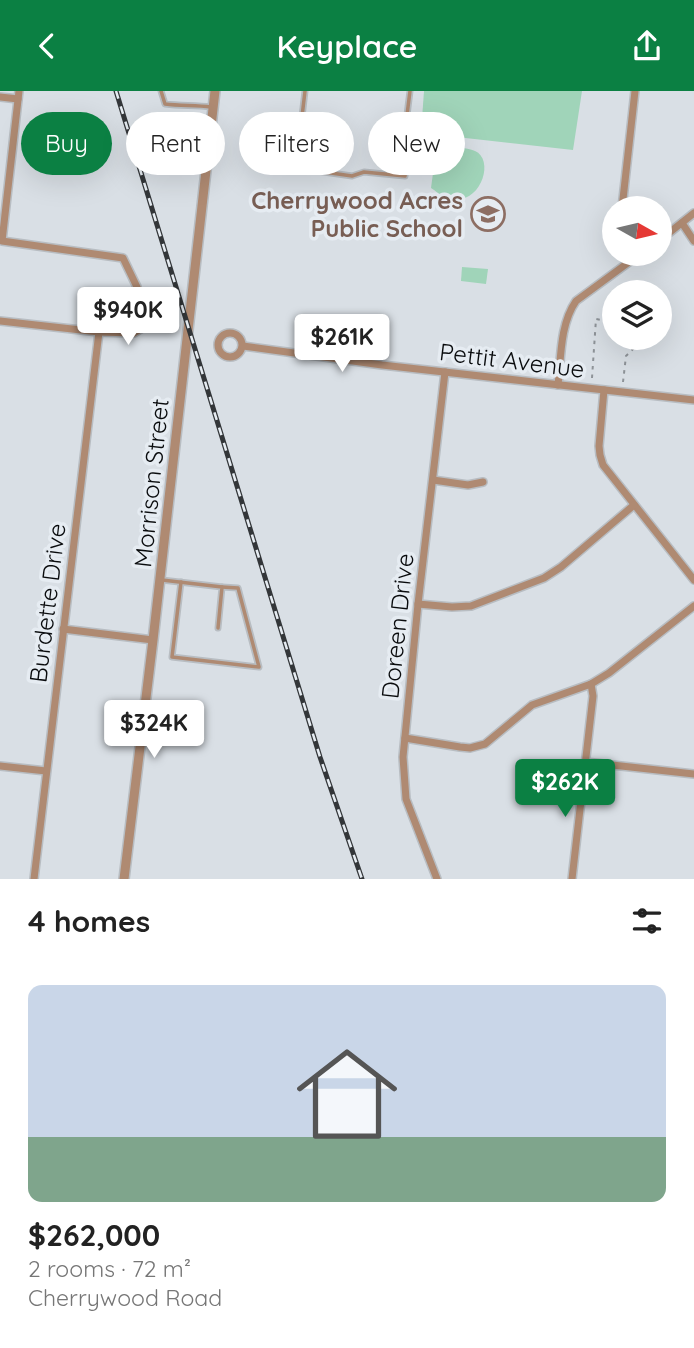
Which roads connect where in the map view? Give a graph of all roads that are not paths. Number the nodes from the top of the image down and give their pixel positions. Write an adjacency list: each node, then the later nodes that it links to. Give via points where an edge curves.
1 (161, 91): 8 (lane, via 165,104)
2 (215, 91): 8 (street, Morrison Street)
3 (305, 91): 4 (lane, via 296,167 352,176 405,176)
4 (410, 91)
5 (635, 91): 9 (street)
6 (18, 95): 7 (street); 16 (street, via 2,241 123,258 138,287 147,324 134,333)
7 (0, 97)
8 (213, 107): 25 (street, Morrison Street)
9 (623, 196)
10 (694, 213): 11 (street)
11 (682, 223): 12 (street); 13 (street)
12 (672, 231)
13 (694, 240)
14 (618, 266): 19 (street, via 570,309)
15 (0, 321): 16 (street)
16 (99, 332): 32 (street, Burdette Drive)
17 (243, 346): 18 (street, Pettit Avenue)
18 (445, 372): 19 (street, Pettit Avenue); 22 (street, Doreen Drive)
19 (558, 384): 20 (street, Pettit Avenue)
20 (604, 390): 21 (street, Pettit Avenue); 24 (street, via 600,455)
21 (694, 400)
22 (433, 480): 23 (street, via 468,485); 29 (street, Doreen Drive)
23 (483, 482)
24 (634, 505): 26 (street); 29 (street, via 544,578 471,606)
25 (160, 580): 27 (lane); 33 (street, Morrison Street)
26 (694, 580)
27 (181, 582): 28 (lane); 28 (lane, via 172,657 259,667 238,588)
28 (222, 587): 31 (lane)
29 (418, 604): 35 (street, Doreen Drive)
30 (694, 606): 34 (street)
31 (218, 628)
32 (63, 629): 33 (street); 38 (street, Burdette Drive)
33 (153, 640): 41 (street, Morrison Street)
34 (591, 684): 35 (street, via 532,705 485,744 470,748); 36 (street)
35 (405, 738): 42 (street, Doreen Drive, via 406,799)
36 (585, 762): 39 (street); 43 (street)
37 (0, 766): 38 (street)
38 (46, 771): 40 (street, Burdette Drive)
39 (694, 773)
40 (34, 879)
41 (124, 879)
42 (437, 879)
43 (572, 879)

